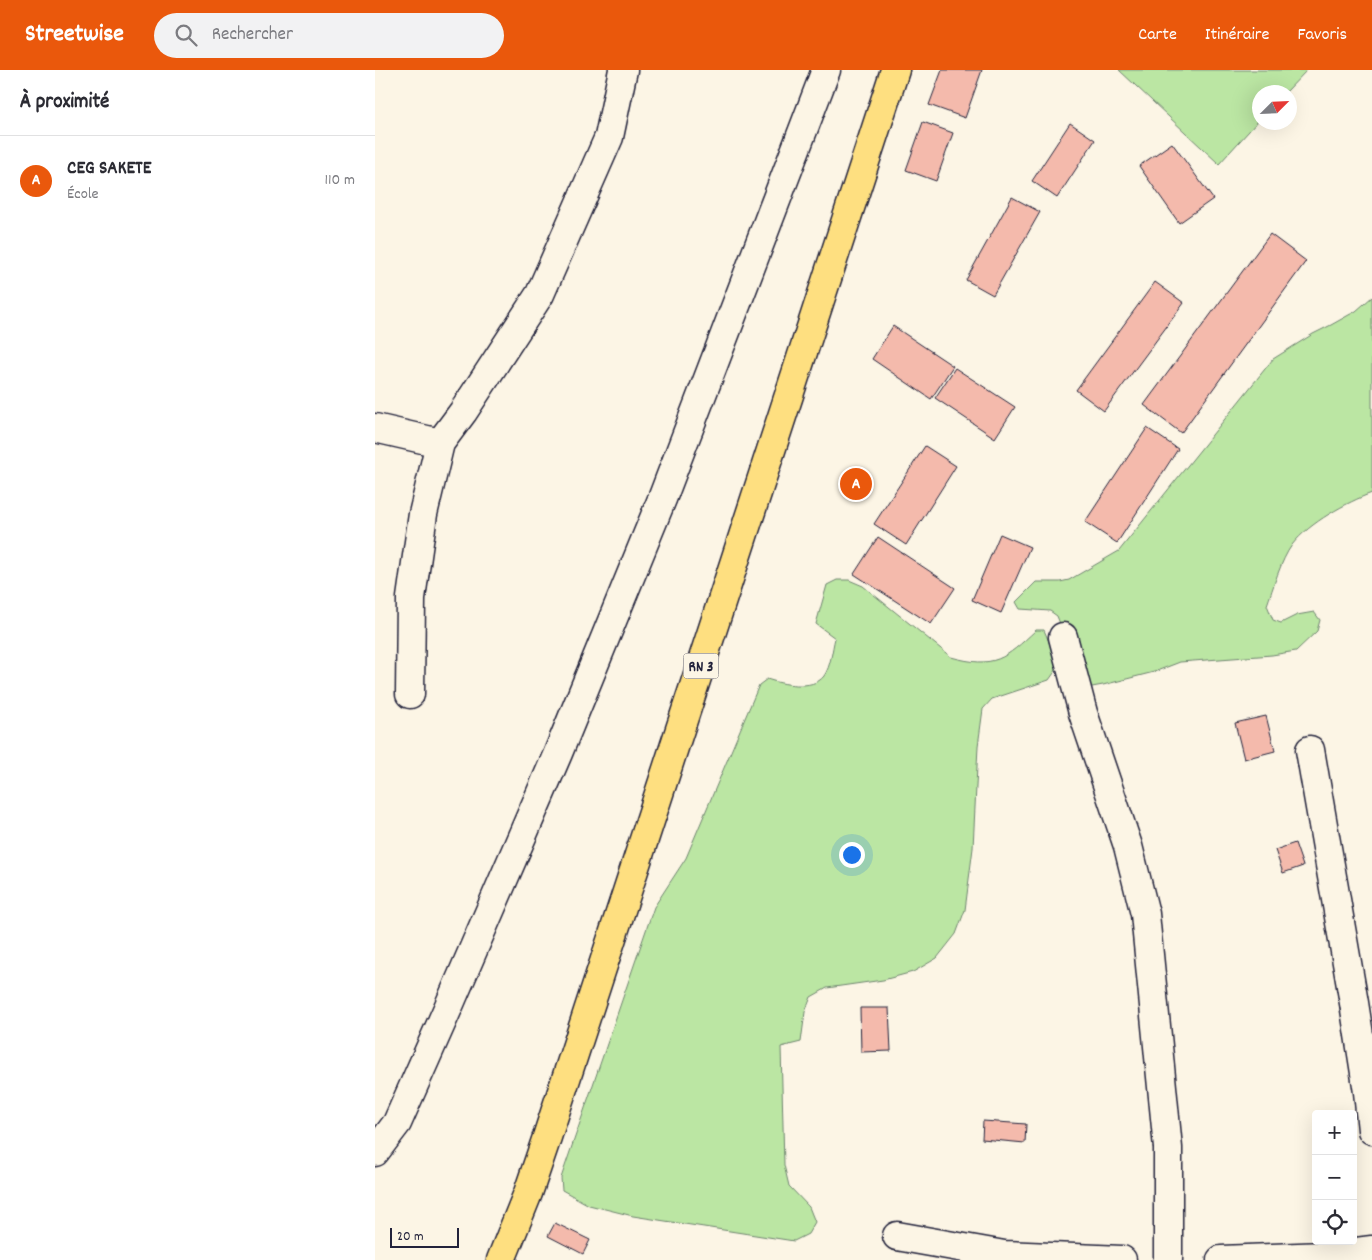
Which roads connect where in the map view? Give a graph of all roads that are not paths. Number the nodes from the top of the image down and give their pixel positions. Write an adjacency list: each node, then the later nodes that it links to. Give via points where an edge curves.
1 (623, 70): 5 (street, via 609,137 540,294)
2 (826, 70): 10 (street, via 662,500 558,753 397,1123)
3 (895, 70): 15 (main road, RN 3, via 547,1137)
4 (375, 428): 5 (street)
5 (440, 443): 7 (street, via 423,514 411,598)
6 (1063, 637): 17 (street, via 1083,713 1128,846 1145,914 1168,1148)
7 (410, 694)
8 (1310, 750): 9 (street, via 1354,1003)
9 (1372, 1130)
10 (375, 1152)
11 (897, 1236): 13 (street)
12 (1372, 1250): 14 (street)
13 (1004, 1257): 16 (street)
14 (1325, 1258): 18 (street)
15 (501, 1260)
16 (1122, 1260)
17 (1168, 1260)
18 (1221, 1260)

